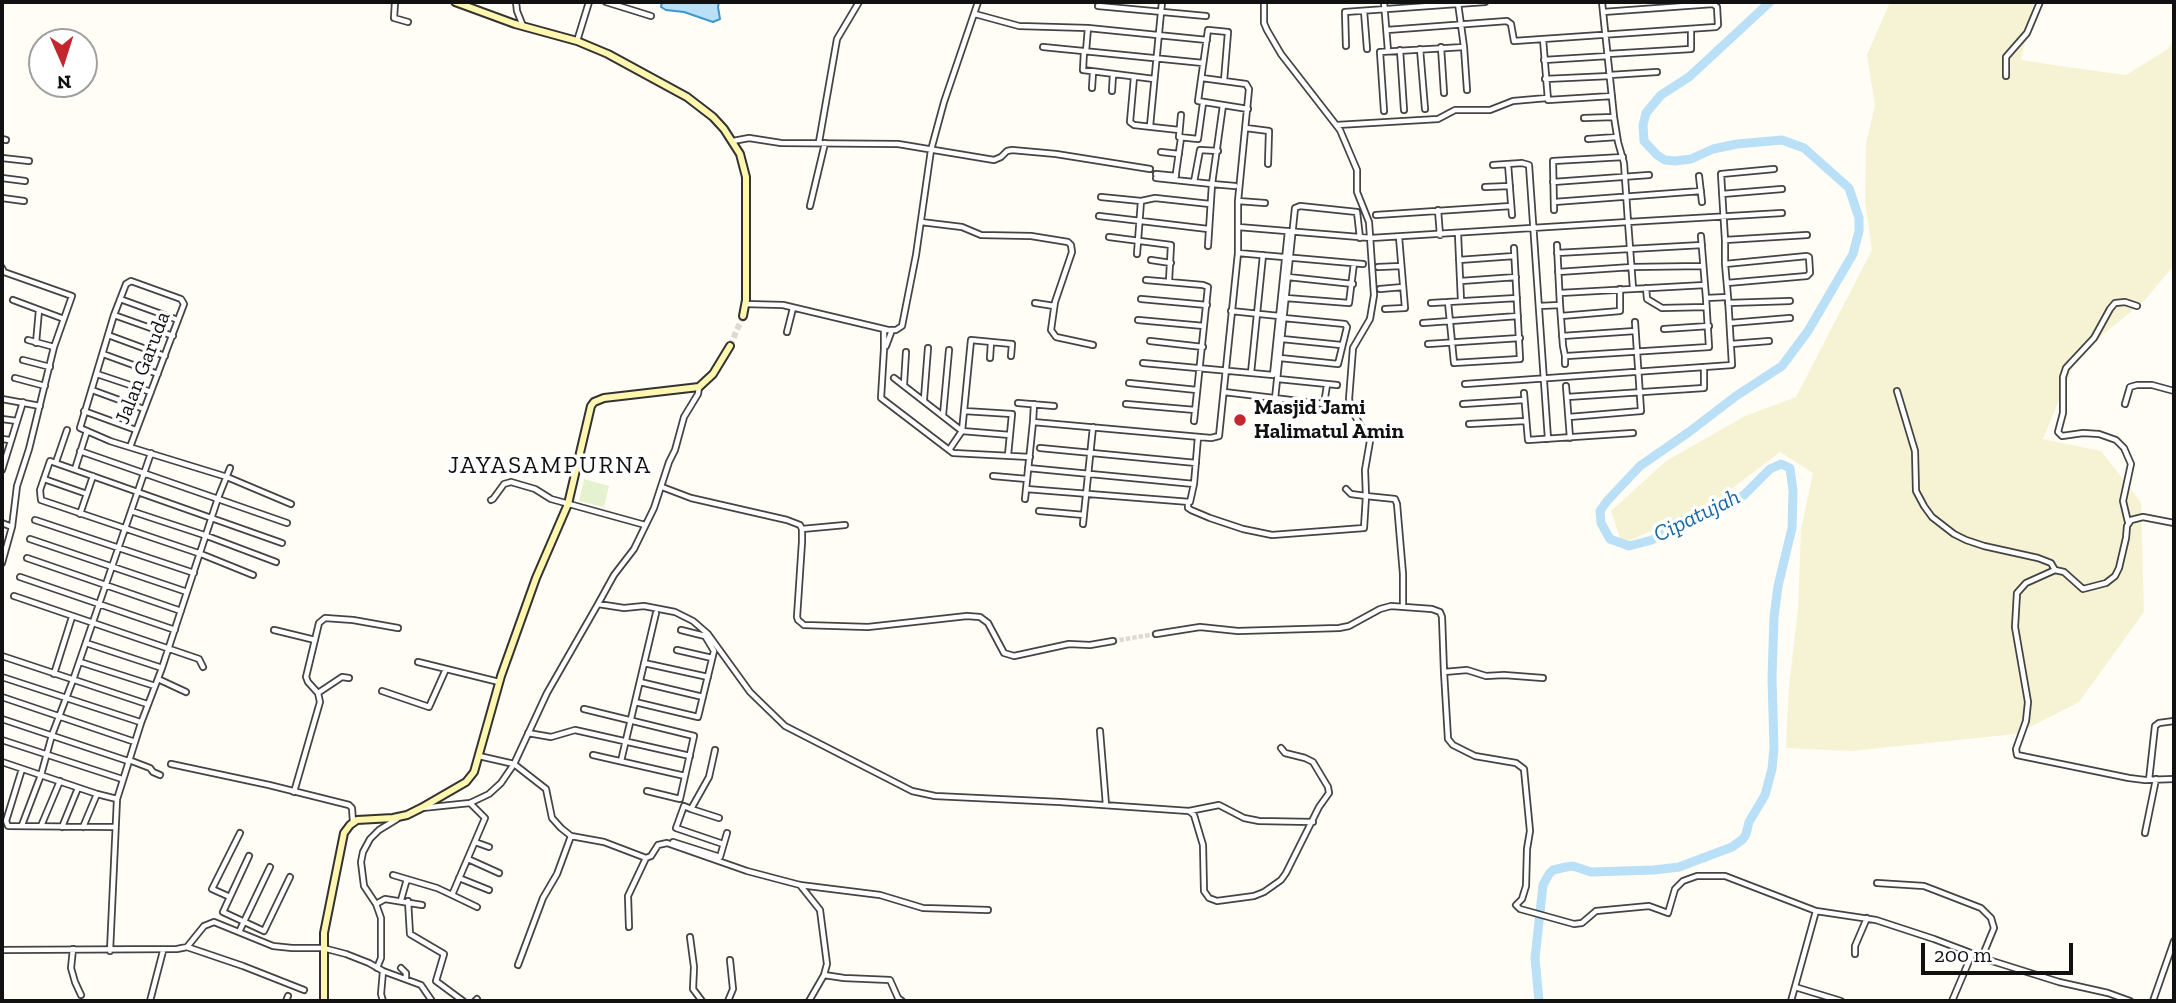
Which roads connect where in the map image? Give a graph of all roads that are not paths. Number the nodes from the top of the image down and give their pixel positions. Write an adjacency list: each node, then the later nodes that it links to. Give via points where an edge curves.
1 (395, 2): 23 (street, via 394,18)
2 (455, 2): 25 (street)
3 (516, 2): 25 (street)
4 (589, 2): 33 (street)
5 (606, 2): 21 (street)
6 (859, 2): 81 (street, via 837,39)
7 (978, 2): 20 (street)
8 (1162, 2): 18 (street)
9 (1264, 2): 72 (street, via 1267,30)
10 (1384, 2): 16 (street)
11 (1485, 2): 14 (street)
12 (1602, 2): 19 (street)
13 (2040, 2): 51 (street, via 2027,33 2006,57)
14 (1458, 3): 16 (street); 24 (street)
15 (1098, 6): 18 (street)
16 (1385, 9): 17 (street); 28 (street)
17 (1364, 11): 34 (street, via 1344,13); 38 (street)
18 (1162, 12): 22 (street); 30 (street)
19 (1603, 12): 27 (street, via 1716,5 1717,26); 29 (street)
20 (975, 14): 26 (street, via 1019,26); 82 (street)
21 (651, 16)
22 (1206, 16)
23 (408, 22)
24 (1460, 25): 28 (street); 31 (street, via 1508,21 1514,40); 37 (street)
25 (523, 27): 33 (street)
26 (1088, 28): 30 (street); 41 (street)
27 (1691, 29): 29 (street); 43 (street, via 1691,49)
28 (1387, 30): 42 (street)
29 (1606, 34): 31 (street); 43 (street)
30 (1159, 35): 32 (street); 44 (street)
31 (1543, 39): 45 (street)
32 (1206, 40): 46 (street); 56 (street, via 1208,30 1228,32)
33 (577, 41): 80 (street, via 687,97 713,117)
34 (1346, 46)
35 (1043, 47): 41 (street)
36 (1441, 47): 37 (street); 39 (street); 60 (street)
37 (1464, 47): 58 (street)
38 (1367, 49)
39 (1420, 49): 40 (street); 66 (street)
40 (1400, 50): 42 (street); 67 (street)
41 (1085, 51): 44 (street); 47 (street, via 1083,70)
42 (1388, 51): 68 (street, via 1379,54)
43 (1608, 55): 45 (street); 50 (street)
44 (1156, 58): 46 (street); 54 (street)
45 (1544, 60): 55 (street)
46 (1203, 63): 53 (street)
47 (1093, 72): 49 (street); 57 (street)
48 (1657, 72): 50 (street)
49 (1113, 74): 52 (street); 59 (street)
50 (1610, 75): 55 (street); 61 (street)
51 (2006, 76)
52 (1134, 77): 54 (street); 73 (street, via 1130,122)
53 (1202, 78): 56 (street); 63 (street, via 1198,102)
54 (1154, 79): 73 (street)
55 (1545, 79): 62 (street)
56 (1224, 81): 65 (street, via 1249,85)
57 (1092, 89)
58 (1467, 90)
59 (1112, 91)
60 (1444, 93)
61 (1612, 96): 62 (street); 70 (street)
62 (1547, 98): 72 (street, via 1513,101 1490,110 1455,110 1438,119)
63 (1203, 103): 64 (street); 78 (street)
64 (1223, 105): 65 (street); 84 (street)
65 (1248, 109): 74 (street)
66 (1425, 109)
67 (1404, 110)
68 (1384, 111)
69 (1181, 115): 75 (street)
70 (1614, 117): 71 (street); 76 (street)
71 (1584, 118)
72 (1337, 125): 144 (street, via 1357,170 1357,192)
73 (1150, 126): 75 (street)
74 (1246, 128): 90 (street, via 1269,131); 116 (street)
75 (1180, 130): 77 (street)
76 (1617, 137): 79 (street); 87 (street)
77 (1181, 138): 78 (street); 86 (street)
78 (1199, 138): 83 (street)
79 (1588, 139)
80 (733, 141): 81 (street); 196 (street, via 746,177)
81 (822, 143): 82 (street, via 898,144); 121 (street)
82 (931, 150): 93 (street, via 994,160 1009,150 1043,152); 131 (street)
83 (1200, 150): 84 (street); 102 (street)
84 (1218, 151): 104 (street)
85 (1161, 152): 86 (street)
86 (1179, 154): 100 (street)
87 (1623, 157): 98 (street); 103 (street, via 1554,161)
88 (2, 158): 89 (street)
89 (29, 161)
90 (1268, 164)
91 (1508, 164): 92 (street); 106 (street); 134 (street, via 1530,165)
92 (1493, 165)
93 (1150, 169)
94 (1774, 169): 110 (street, via 1722,173)
95 (1649, 175): 98 (street)
96 (1156, 176): 100 (street)
97 (1699, 176): 109 (street)
98 (1626, 177): 103 (street); 113 (street)
99 (2, 178): 101 (street)
100 (1176, 178): 102 (street)
101 (25, 181)
102 (1194, 182): 104 (street)
103 (1553, 182): 117 (street)
104 (1212, 184): 105 (street); 120 (street)
105 (1235, 186)
106 (1510, 186): 107 (street); 122 (street)
107 (1485, 187)
108 (1782, 189): 110 (street)
109 (1701, 191): 113 (street); 118 (street)
110 (1722, 194): 129 (street)
111 (1101, 197): 115 (street)
112 (2, 198): 114 (street)
113 (1627, 198): 117 (street); 132 (street)
114 (24, 201)
115 (1141, 201): 120 (street, via 1155,198); 130 (street)
116 (1238, 201): 119 (street); 133 (street)
117 (1554, 202): 124 (street)
118 (1702, 202)
119 (1265, 203)
120 (1210, 204): 135 (street)
121 (810, 206)
122 (1511, 206): 123 (street); 127 (street)
123 (1438, 210): 126 (street); 138 (street)
124 (1555, 210)
125 (1782, 214): 129 (street)
126 (1376, 215)
127 (1512, 215)
128 (1099, 216): 130 (street)
129 (1723, 216): 132 (street); 146 (street)
130 (1139, 221): 135 (street); 145 (street)
131 (921, 222): 199 (street, via 962,227 981,235 1068,242 1072,252); 225 (street, via 902,326)
132 (1628, 222): 134 (street); 151 (street)
133 (1238, 227): 136 (street); 152 (street)
134 (1534, 228): 137 (street); 200 (street)
135 (1208, 229): 149 (street)
136 (1291, 231): 143 (street); 143 (street, via 1295,208 1300,206 1357,212); 157 (street)
137 (1458, 234): 138 (street); 159 (street)
138 (1440, 235): 142 (street)
139 (1807, 235): 146 (street)
140 (1702, 236): 148 (street)
141 (1109, 237): 145 (street)
142 (1399, 237): 144 (street); 164 (street)
143 (1360, 238): 144 (street)
144 (1371, 238): 356 (street, via 1373,305 1353,348 1349,399 1370,441)
145 (1138, 240): 154 (street); 160 (street, via 1170,245)
146 (1725, 240): 163 (street)
147 (1556, 245): 153 (street)
148 (1702, 245): 151 (street); 165 (street)
149 (1208, 246)
150 (1514, 248): 156 (street)
151 (1630, 248): 153 (street); 167 (street)
152 (1238, 253): 155 (street); 206 (street)
153 (1557, 253): 169 (street)
154 (1136, 254)
155 (1263, 255): 157 (street); 207 (street)
156 (1514, 256): 159 (street); 171 (street)
157 (1288, 257): 161 (street); 170 (street); 212 (street)
158 (1151, 260): 160 (street)
159 (1459, 260): 174 (street)
160 (1171, 263): 173 (street)
161 (1354, 264): 162 (street); 176 (street)
162 (1363, 264)
163 (1725, 264): 175 (street); 175 (street, via 1809,257 1809,276)
164 (1401, 266): 166 (street); 178 (street)
165 (1703, 266): 167 (street); 177 (street)
166 (1378, 267)
167 (1632, 267): 169 (street); 180 (street)
168 (2, 268): 214 (street, via 72,296)
169 (1558, 272): 183 (street)
170 (1288, 277): 176 (street); 184 (street)
171 (1516, 277): 174 (street); 185 (street)
172 (1146, 280): 173 (street)
173 (1168, 281): 197 (street, via 1206,285)
174 (1461, 281): 191 (street)
175 (1727, 283): 190 (street)
176 (1353, 284): 184 (street, via 1351,301 1346,304)
177 (1705, 285): 179 (street); 188 (street)
178 (1403, 287): 181 (street); 204 (street, via 1405,308)
179 (1646, 287): 180 (street); 202 (street, via 1648,299 1662,308)
180 (1633, 288): 182 (street)
181 (1380, 289)
182 (1620, 289): 183 (street); 211 (street, via 1619,312)
183 (1560, 293): 198 (street)
184 (1286, 298): 212 (street)
185 (1517, 298): 191 (street); 210 (street)
186 (120, 299): 208 (street); 215 (street); 215 (street, Jalan Garuda, via 131,281 181,299)
187 (1141, 299): 197 (street)
188 (1706, 299): 190 (street); 202 (street)
189 (13, 300): 205 (street)
190 (1728, 300): 192 (street); 220 (street)
191 (1461, 301): 193 (street)
192 (1790, 301)
193 (1448, 302): 195 (street); 217 (street)
194 (1035, 303): 199 (street)
195 (1431, 303)
196 (745, 304): 203 (street); 209 (street)
197 (1207, 305): 221 (street)
198 (1560, 305): 200 (street); 211 (street)
199 (1054, 306): 242 (street, via 1052,334)
200 (1539, 306): 273 (street)
201 (2137, 306): 371 (street, via 2115,303 2094,338 2066,368 2058,431 2062,436 2105,435 2124,448 2131,464 2123,501)
202 (1706, 307): 222 (street)
203 (793, 308): 223 (street); 227 (street)
204 (1385, 309)
205 (39, 310): 214 (street); 236 (street)
206 (1231, 312): 207 (street); 265 (street)
207 (1257, 314): 212 (street); 267 (street)
208 (114, 315): 228 (street); 229 (street)
209 (743, 316)
210 (1518, 316): 217 (street); 231 (street)
211 (1561, 316): 230 (street)
212 (1282, 317): 232 (street); 243 (street, via 1346,325); 267 (street, via 1273,375)
213 (1790, 317): 220 (street)
214 (64, 319): 246 (street)
215 (178, 320): 229 (street, Jalan Garuda)
216 (1138, 320): 221 (street)
217 (1450, 322): 219 (street); 238 (street)
218 (1635, 322): 226 (street)
219 (1423, 323)
220 (1730, 323): 240 (street)
221 (1205, 326): 245 (street)
222 (1709, 326): 224 (street); 244 (street)
223 (884, 329): 225 (street); 248 (street)
224 (1664, 329)
225 (892, 330): 248 (street)
226 (1635, 331): 230 (street); 250 (street)
227 (787, 332)
228 (108, 335): 253 (street); 254 (street)
229 (173, 336): 254 (street, Jalan Garuda)
230 (1562, 336): 256 (street)
231 (1520, 338): 238 (street); 238 (street, via 1518,360 1454,363)
232 (1282, 339): 243 (street); 258 (street)
233 (28, 340): 236 (street)
234 (1150, 341): 245 (street)
235 (1769, 341): 240 (street)
236 (36, 342): 246 (street)
237 (991, 342): 255 (street, via 1012,344); 257 (street); 306 (street, via 971,340)
238 (1451, 343): 239 (street)
239 (1428, 344)
240 (1731, 344): 263 (street, via 1731,366)
241 (730, 345): 281 (street, via 713,374)
242 (1093, 345)
243 (1341, 345): 258 (street, via 1338,364)
244 (1710, 346): 250 (street); 252 (street)
245 (1203, 347): 264 (street)
246 (54, 348): 262 (street)
247 (928, 348): 293 (street)
248 (884, 349): 329 (street, via 880,398)
249 (949, 350): 307 (street)
250 (1637, 351): 256 (street); 266 (street)
251 (906, 352): 276 (street)
252 (1711, 353)
253 (103, 354): 268 (street); 269 (street)
254 (165, 356): 269 (street, Jalan Garuda)
255 (1011, 356)
256 (1564, 356): 261 (street)
257 (990, 358)
258 (1280, 358): 272 (street)
259 (23, 360): 262 (street)
260 (1143, 363): 264 (street)
261 (1565, 364)
262 (50, 367): 279 (street)
263 (1704, 368): 266 (street); 284 (street, via 1704,388)
264 (1200, 369): 265 (street); 283 (street)
265 (1226, 371): 267 (street); 288 (street)
266 (1639, 371): 273 (street); 284 (street)
267 (1251, 373)
268 (97, 374): 282 (street); 287 (street)
269 (158, 374): 287 (street, Jalan Garuda)
270 (15, 378): 279 (street)
271 (894, 378): 276 (street)
272 (1278, 379): 277 (street); 291 (street)
273 (1544, 379): 275 (street); 325 (street)
274 (1129, 383): 283 (street)
275 (1465, 384)
276 (904, 385): 293 (street)
277 (1327, 385): 278 (street); 291 (street, via 1324,404)
278 (1337, 385)
279 (45, 386): 301 (street)
280 (1566, 386): 290 (street)
281 (699, 387): 350 (street, via 684,417); 362 (street, via 594,402)
282 (92, 390): 303 (street); 305 (street)
283 (1197, 390): 304 (street)
284 (1640, 391): 290 (street); 308 (street, via 1639,412)
285 (1897, 391): 388 (street, via 1915,451 1916,491 1932,517 1966,540 2038,558)
286 (2174, 391): 300 (street, via 2137,385 2130,387)
287 (151, 392): 303 (street, Jalan Garuda)
288 (1224, 392): 291 (street); 322 (street, via 1219,436)
289 (1524, 393): 294 (street)
290 (1567, 397): 308 (street)
291 (1273, 398)
292 (2, 399): 295 (street)
293 (924, 400): 307 (street)
294 (1524, 400): 299 (street); 312 (street)
295 (23, 402): 301 (street); 310 (street)
296 (1018, 402): 297 (street)
297 (1034, 404): 302 (street); 313 (street)
298 (1126, 404): 304 (street)
299 (1463, 404)
300 (2125, 404)
301 (40, 406): 376 (street, via 17,486)
302 (1054, 406)
303 (144, 409): 317 (street, Jalan Garuda)
304 (1195, 410): 311 (street)
305 (84, 411): 317 (street); 318 (street, via 80,426)
306 (964, 411): 319 (street); 321 (street, via 1012,414)
307 (943, 416): 319 (street)
308 (1569, 417): 323 (street)
309 (2, 419): 310 (street)
310 (17, 421): 326 (street)
311 (1194, 421)
312 (1525, 421): 314 (street); 325 (street, via 1528,440)
313 (1032, 422): 315 (street); 334 (street)
314 (1469, 424)
315 (1093, 427): 322 (street); 332 (street)
316 (67, 430): 336 (street)
317 (136, 430): 327 (street, Jalan Garuda)
318 (87, 431): 327 (street); 330 (street)
319 (962, 431): 321 (street); 329 (street)
320 (1633, 433): 323 (street)
321 (1010, 435): 333 (street)
322 (1198, 437): 337 (street)
323 (1570, 438): 325 (street)
324 (2, 439): 326 (street)
325 (1548, 439)
326 (10, 440): 335 (street)
327 (130, 447): 331 (street)
328 (1040, 448): 332 (street)
329 (949, 450): 333 (street)
330 (80, 452): 340 (street); 342 (street)
331 (151, 453): 342 (street); 346 (street)
332 (1091, 453): 337 (street); 343 (street)
333 (1008, 455): 334 (street)
334 (1030, 457): 339 (street)
335 (3, 459): 341 (street)
336 (56, 462): 340 (street); 348 (street, via 50,461)
337 (1196, 463): 349 (street)
338 (230, 468): 346 (street)
339 (1028, 468): 343 (street); 347 (street)
340 (75, 469): 344 (street)
341 (2, 470)
342 (144, 473): 353 (street); 357 (street)
343 (1088, 474): 349 (street); 355 (street)
344 (93, 476): 353 (street); 354 (street)
345 (993, 476): 347 (street)
346 (227, 477): 357 (street); 361 (street)
347 (1027, 479): 351 (street)
348 (44, 480): 354 (street); 365 (street, via 41,500)
349 (1194, 484): 360 (street)
350 (662, 487): 374 (street); 377 (street, via 795,522)
351 (1026, 489): 355 (street); 358 (street)
352 (1346, 489): 356 (street)
353 (138, 492): 363 (street); 367 (street)
354 (87, 494): 365 (street)
355 (1086, 495): 360 (street); 366 (street)
356 (1366, 496): 360 (street, via 1364,528 1272,535 1210,518 1188,508); 397 (street, via 1395,499 1397,504)
357 (218, 498): 367 (street); 370 (street)
358 (1025, 499)
359 (491, 500): 362 (street, via 511,482)
360 (1188, 503)
361 (290, 504)
362 (568, 504): 374 (street); 428 (street)
363 (131, 511): 378 (street); 379 (street)
364 (1039, 511): 366 (street)
365 (80, 514): 378 (street)
366 (1084, 515): 373 (street)
367 (213, 518): 379 (street); 381 (street)
368 (35, 520): 382 (street)
369 (2, 523): 376 (street)
370 (287, 523)
371 (2128, 523): 372 (street, via 2139,517); 388 (street, via 2119,568 2109,582 2083,589)
372 (2174, 523)
373 (1083, 524)
374 (645, 525): 396 (street)
375 (845, 525): 377 (street)
376 (12, 527): 386 (street)
377 (802, 529): 408 (street, via 797,617 804,625 869,627 980,617 1004,653 1014,656)
378 (125, 530): 382 (street); 383 (street)
379 (207, 536): 383 (street); 385 (street)
380 (30, 539): 387 (street)
381 (282, 543)
382 (118, 549): 387 (street); 389 (street)
383 (201, 554): 389 (street); 390 (street)
384 (27, 558): 392 (street)
385 (276, 562)
386 (2, 563)
387 (112, 567): 392 (street); 393 (street)
388 (2055, 570): 469 (street, via 2026,583 2017,593 2016,631 2028,702 2017,754)
389 (194, 573): 393 (street)
390 (253, 575)
391 (20, 576): 395 (street)
392 (106, 586): 395 (street); 398 (street)
393 (187, 592): 398 (street)
394 (14, 596): 400 (street)
395 (99, 604): 401 (street); 403 (street)
396 (598, 604): 445 (street); 478 (street, via 644,606 693,621 708,634 750,692 785,726 912,791)
397 (1403, 607): 406 (street, via 1380,609 1339,628 1238,631 1200,626); 420 (street, via 1441,614)
398 (181, 611): 403 (street)
399 (656, 613): 416 (street)
400 (72, 617): 401 (street); 421 (street)
401 (93, 624): 409 (street); 410 (street)
402 (398, 628): 407 (street, via 325,618)
403 (176, 630): 410 (street)
404 (274, 630): 407 (street)
405 (681, 630): 413 (street, via 705,636 714,651)
406 (1156, 634)
407 (315, 640): 433 (street, via 306,677)
408 (1113, 641)
409 (86, 642): 414 (street); 418 (street)
410 (168, 648): 417 (street, via 199,659); 418 (street)
411 (677, 650): 413 (street)
412 (2, 656): 421 (street)
413 (712, 658): 423 (street)
414 (80, 662): 427 (street); 430 (street)
415 (418, 662): 419 (street)
416 (644, 663): 423 (street); 429 (street)
417 (203, 667)
418 (162, 668): 426 (street)
419 (446, 669): 428 (street); 431 (street, via 429,707)
420 (1444, 672): 425 (street); 520 (street, via 1448,739 1475,756 1517,763 1524,769 1530,821 1526,886 1516,905 1523,910 1580,924 1594,911 1652,906 1668,913 1675,889 1687,879 1725,876)
421 (54, 674): 427 (street)
422 (2, 677): 436 (street)
423 (708, 677): 435 (street)
424 (349, 678): 433 (street, via 342,677)
425 (1543, 678)
426 (158, 679): 430 (street); 432 (street)
427 (73, 680): 436 (street); 438 (street)
428 (499, 682): 455 (street)
429 (640, 682): 435 (street); 437 (street)
430 (156, 686): 438 (street)
431 (382, 691)
432 (186, 692)
433 (318, 693): 473 (street, via 320,702)
434 (2, 697): 440 (street)
435 (703, 697): 437 (street, via 698,716)
436 (66, 698): 440 (street); 444 (street)
437 (635, 702): 443 (street)
438 (147, 705): 444 (street)
439 (584, 709): 443 (street)
440 (58, 717): 447 (street); 450 (street)
441 (2, 719): 447 (street)
442 (2174, 720): 469 (street, via 2155,726)
443 (631, 721): 449 (street); 456 (street, via 694,736)
444 (141, 723): 450 (street)
445 (529, 731): 449 (street, via 557,736 575,730); 461 (street)
446 (1100, 731): 478 (street)
447 (52, 735): 453 (street); 457 (street)
448 (2, 740): 453 (street)
449 (626, 741): 456 (street); 458 (street)
450 (135, 742): 457 (street)
451 (1280, 748): 486 (street, via 1310,759 1328,787)
452 (715, 750): 481 (street, via 709,777)
453 (46, 754): 463 (street); 466 (street)
454 (593, 755): 458 (street)
455 (479, 756): 461 (street); 480 (street, via 466,782)
456 (690, 756): 465 (street)
457 (128, 760): 464 (street); 466 (street)
458 (621, 761): 465 (street)
459 (2, 762): 462 (street)
460 (171, 764): 473 (street)
461 (514, 764): 477 (street, via 495,789); 495 (street, via 546,789 552,818)
462 (22, 769): 463 (street); 487 (street, via 6,821 8,826)
463 (41, 775): 470 (street); 487 (street)
464 (160, 775)
465 (685, 776): 476 (street)
466 (122, 779): 475 (street)
467 (2156, 779): 468 (street); 469 (street); 493 (street)
468 (2174, 779)
469 (2149, 780)
470 (60, 782): 471 (street); 488 (street)
471 (78, 788): 474 (street); 489 (street)
472 (647, 791): 476 (street)
473 (294, 792): 485 (street, via 350,806)
474 (97, 794): 475 (street); 490 (street)
475 (117, 799): 491 (street)
476 (680, 799): 479 (street)
477 (470, 803): 480 (street); 496 (street, via 485,818)
478 (1106, 805): 482 (street)
479 (684, 807): 481 (street); 498 (street, via 676,828)
480 (421, 808): 483 (street)
481 (691, 809): 484 (street)
482 (1189, 811): 486 (street, via 1219,805 1259,821); 486 (street, via 1203,845 1204,891 1217,901 1254,896 1280,880)
483 (399, 817): 485 (street); 516 (street, via 379,830 363,852 362,880)
484 (719, 818)
485 (353, 822): 528 (street, via 342,839)
486 (1313, 822)
487 (22, 825): 488 (street)
488 (41, 826): 489 (street)
489 (62, 827): 490 (street)
490 (83, 827): 491 (street)
491 (115, 827): 531 (street)
492 (240, 832): 513 (street, via 212,889)
493 (2145, 833)
494 (727, 834): 498 (street)
495 (572, 836): 501 (street); 537 (street)
496 (475, 842): 499 (street); 502 (street)
497 (673, 842): 498 (street, via 720,857)
498 (723, 844)
499 (489, 847)
500 (249, 856): 513 (street)
501 (646, 858): 510 (street, via 658,845 667,843); 523 (street, via 628,896)
502 (468, 859): 504 (street); 507 (street)
503 (270, 867): 522 (street)
504 (499, 873)
505 (393, 875): 508 (street)
506 (290, 877): 522 (street, via 264,931)
507 (459, 878): 511 (street); 512 (street)
508 (407, 879): 512 (street); 514 (street)
509 (1877, 883): 535 (street, via 1924,886 1982,908 1994,928)
510 (800, 885): 519 (street, via 880,895 923,908); 541 (street, via 820,910 827,959)
511 (489, 890)
512 (452, 895): 518 (street)
513 (230, 897): 522 (street, via 223,912)
514 (401, 900): 515 (street); 516 (street, via 385,899)
515 (408, 901): 517 (street); 546 (street, via 410,934 444,954 436,981)
516 (376, 904): 538 (street, via 382,925)
517 (422, 905)
518 (477, 906)
519 (988, 910)
520 (1816, 911): 521 (street); 543 (street)
521 (1867, 918): 533 (street); 534 (street)
522 (244, 922): 524 (street)
523 (629, 927)
524 (239, 932): 527 (street, via 210,923); 528 (street, via 281,947)
525 (690, 937): 553 (street, via 693,989)
526 (2174, 942): 561 (street)
527 (187, 947): 532 (street); 544 (street)
528 (323, 948): 538 (street); 548 (street)
529 (73, 949): 530 (street); 531 (street); 545 (street, via 71,968)
530 (2, 950)
531 (110, 951): 532 (street)
532 (163, 951): 547 (street)
533 (1855, 954)
534 (1972, 954): 535 (street); 559 (street)
535 (1982, 957): 560 (street)
536 (730, 960): 554 (street, via 733,983)
537 (519, 965)
538 (377, 968): 540 (street)
539 (401, 968): 542 (street)
540 (383, 971): 542 (street); 549 (street)
541 (824, 975): 555 (street); 556 (street, via 886,978)
542 (406, 979): 550 (street, via 421,985)
543 (1795, 987): 557 (street); 558 (street)
544 (304, 990)
545 (81, 995)
546 (454, 995): 551 (street); 552 (street)
547 (150, 1001)
548 (324, 1001)
549 (383, 1001)
550 (432, 1001)
551 (450, 1001)
552 (463, 1001)
553 (702, 1001)
554 (728, 1001)
555 (809, 1001)
556 (902, 1001)
557 (1791, 1001)
558 (1841, 1001)
559 (1952, 1001)
560 (2130, 1001)
561 (2153, 1001)

